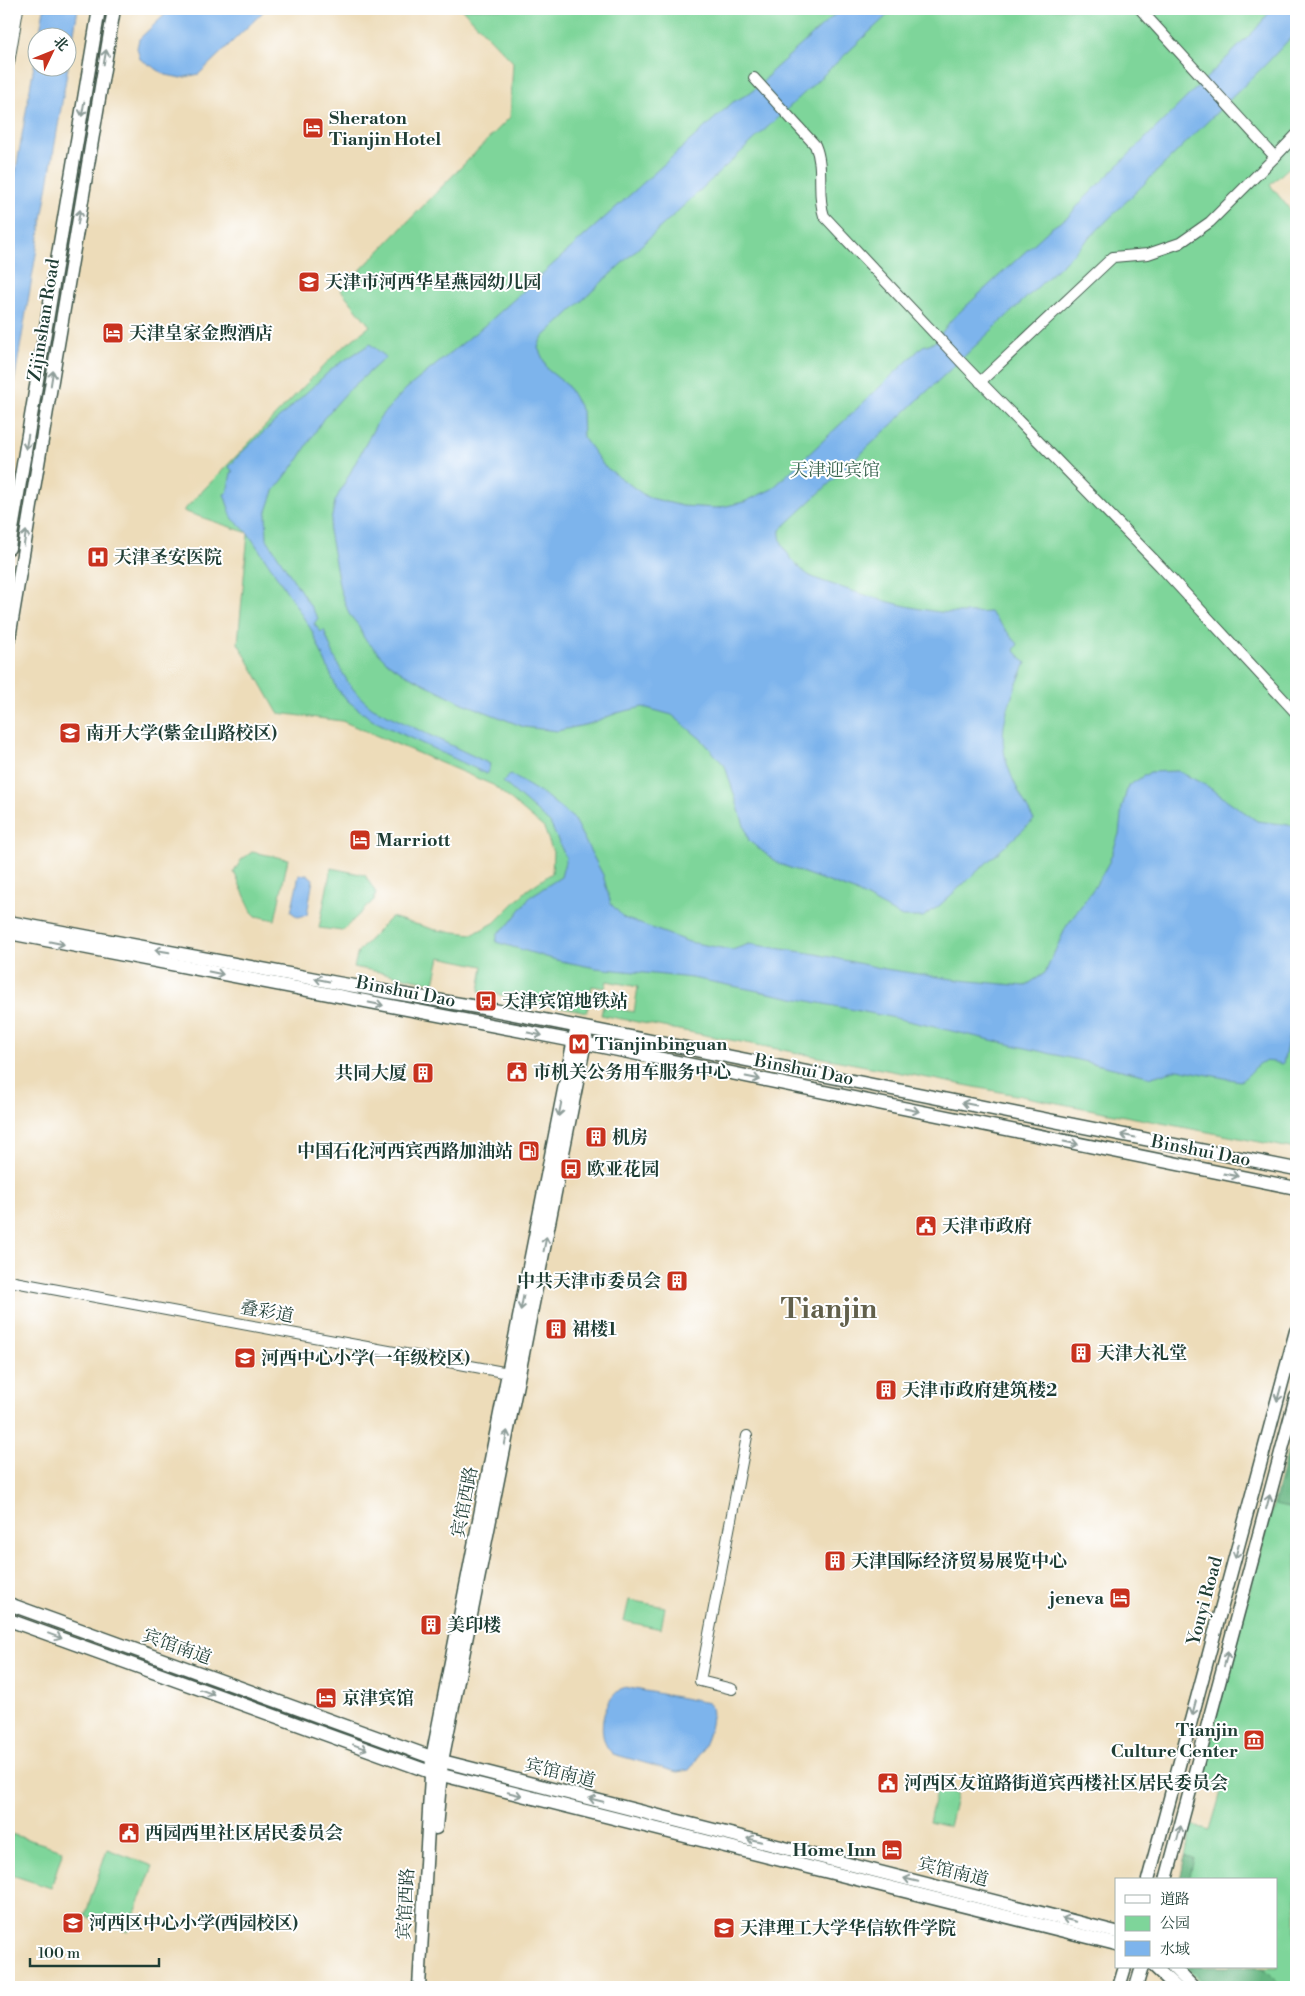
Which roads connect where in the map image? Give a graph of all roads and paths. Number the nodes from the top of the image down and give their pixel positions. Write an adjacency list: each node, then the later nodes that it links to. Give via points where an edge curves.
1 (18, 9): 5 (street)
2 (99, 9): 10 (main road, Zijinshan Road, one-way to 10)
3 (114, 9): 11 (main road, Zijinshan Road, one-way to 3)
4 (1140, 9): 8 (street)
5 (9, 63)
6 (754, 78): 9 (street, via 815,145 820,157 820,207 824,216)
7 (1296, 135): 8 (street)
8 (1274, 157): 9 (street, via 1210,222 1180,242 1148,254 1113,257)
9 (980, 382): 12 (street, via 1160,566)
10 (9, 548)
11 (9, 638)
12 (1296, 713)
13 (9, 922): 15 (main road, Binshui Dao, one-way to 13)
14 (9, 934): 16 (main road, Binshui Dao, one-way to 16)
15 (582, 1028): 16 (main road, 宾馆西路); 17 (main road, Binshui Dao, one-way to 15)
16 (579, 1042): 18 (main road, Binshui Dao, one-way to 18); 21 (main road, 宾馆西路)
17 (1296, 1170)
18 (1296, 1188)
19 (9, 1282): 21 (street, 叠彩道)
20 (1296, 1330): 29 (main road, Youyi Road, one-way to 29)
21 (513, 1374): 27 (main road, 宾馆西路)
22 (1296, 1397): 30 (main road, Youyi Road, one-way to 22)
23 (747, 1436): 26 (street, via 700,1681)
24 (9, 1604): 27 (main road, 宾馆南道)
25 (9, 1620): 28 (main road, 宾馆南道, one-way to 28)
26 (732, 1689)
27 (437, 1760): 28 (main road, 宾馆西路); 31 (main road, 宾馆南道, one-way to 27)
28 (435, 1774): 32 (main road, 宾馆南道, one-way to 32); 37 (main road, 宾馆西路); 38 (main road, 宾馆西路)
29 (1149, 1878)
30 (1167, 1878)
31 (1115, 1932)
32 (1115, 1944)
33 (1125, 1968): 39 (main road)
34 (1142, 1968): 40 (main road)
35 (1156, 1968): 41 (main road)
36 (1174, 1968): 42 (main road)
37 (419, 1987)
38 (427, 1987)
39 (1119, 1987)
40 (1136, 1987)
41 (1176, 1987)
42 (1193, 1987)

